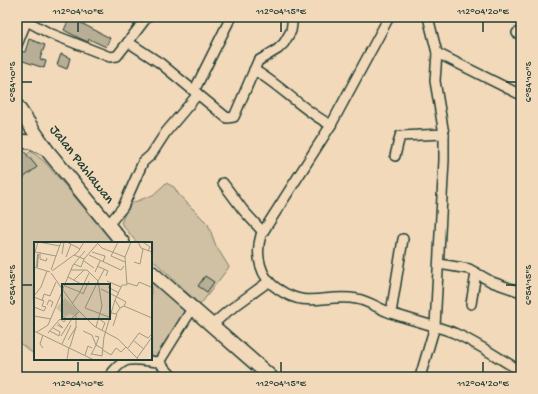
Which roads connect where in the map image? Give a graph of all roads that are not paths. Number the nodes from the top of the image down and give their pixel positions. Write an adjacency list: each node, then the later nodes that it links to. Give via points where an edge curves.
1 (147, 17): 7 (street)
2 (231, 17): 11 (street)
3 (293, 17): 10 (street, via 291,32 284,43 258,61)
4 (390, 17): 14 (street)
5 (428, 17): 9 (street)
6 (28, 19): 7 (street, via 49,33 110,57 117,56); 8 (street)
7 (128, 42): 11 (street, via 160,63)
8 (17, 45)
9 (437, 53): 12 (street); 15 (street, via 435,81)
10 (254, 70): 11 (street, via 236,115 232,118 227,118); 14 (street, via 272,81 314,116)
11 (196, 92): 20 (street, via 151,155 143,162 123,207)
12 (521, 95)
13 (17, 106): 17 (main road, Jalan Pahlawan)
14 (331, 125): 21 (street)
15 (444, 134): 18 (street, via 401,136); 24 (street)
16 (17, 141): 17 (main road, via 31,142)
17 (46, 149): 20 (main road, Jalan Pahlawan)
18 (395, 156)
19 (223, 183): 21 (street)
20 (108, 225): 23 (main road, Jalan Pahlawan)
21 (263, 232): 27 (street, via 259,240 260,267)
22 (403, 239): 31 (street)
23 (122, 242)
24 (439, 264): 26 (street); 33 (street)
25 (152, 273): 30 (main road)
26 (476, 273): 28 (street, via 492,282); 29 (street)
27 (268, 282): 31 (street, via 298,300 357,299); 32 (street)
28 (521, 292)
29 (471, 304)
30 (192, 309): 32 (main road); 34 (street)
31 (391, 313): 33 (street)
32 (212, 325): 38 (main road)
33 (435, 326): 35 (street, via 472,342); 39 (street)
34 (159, 362): 36 (street, via 126,360 117,365); 37 (street)
35 (521, 371)
36 (109, 377)
37 (172, 377)
38 (271, 377)
39 (420, 377)

